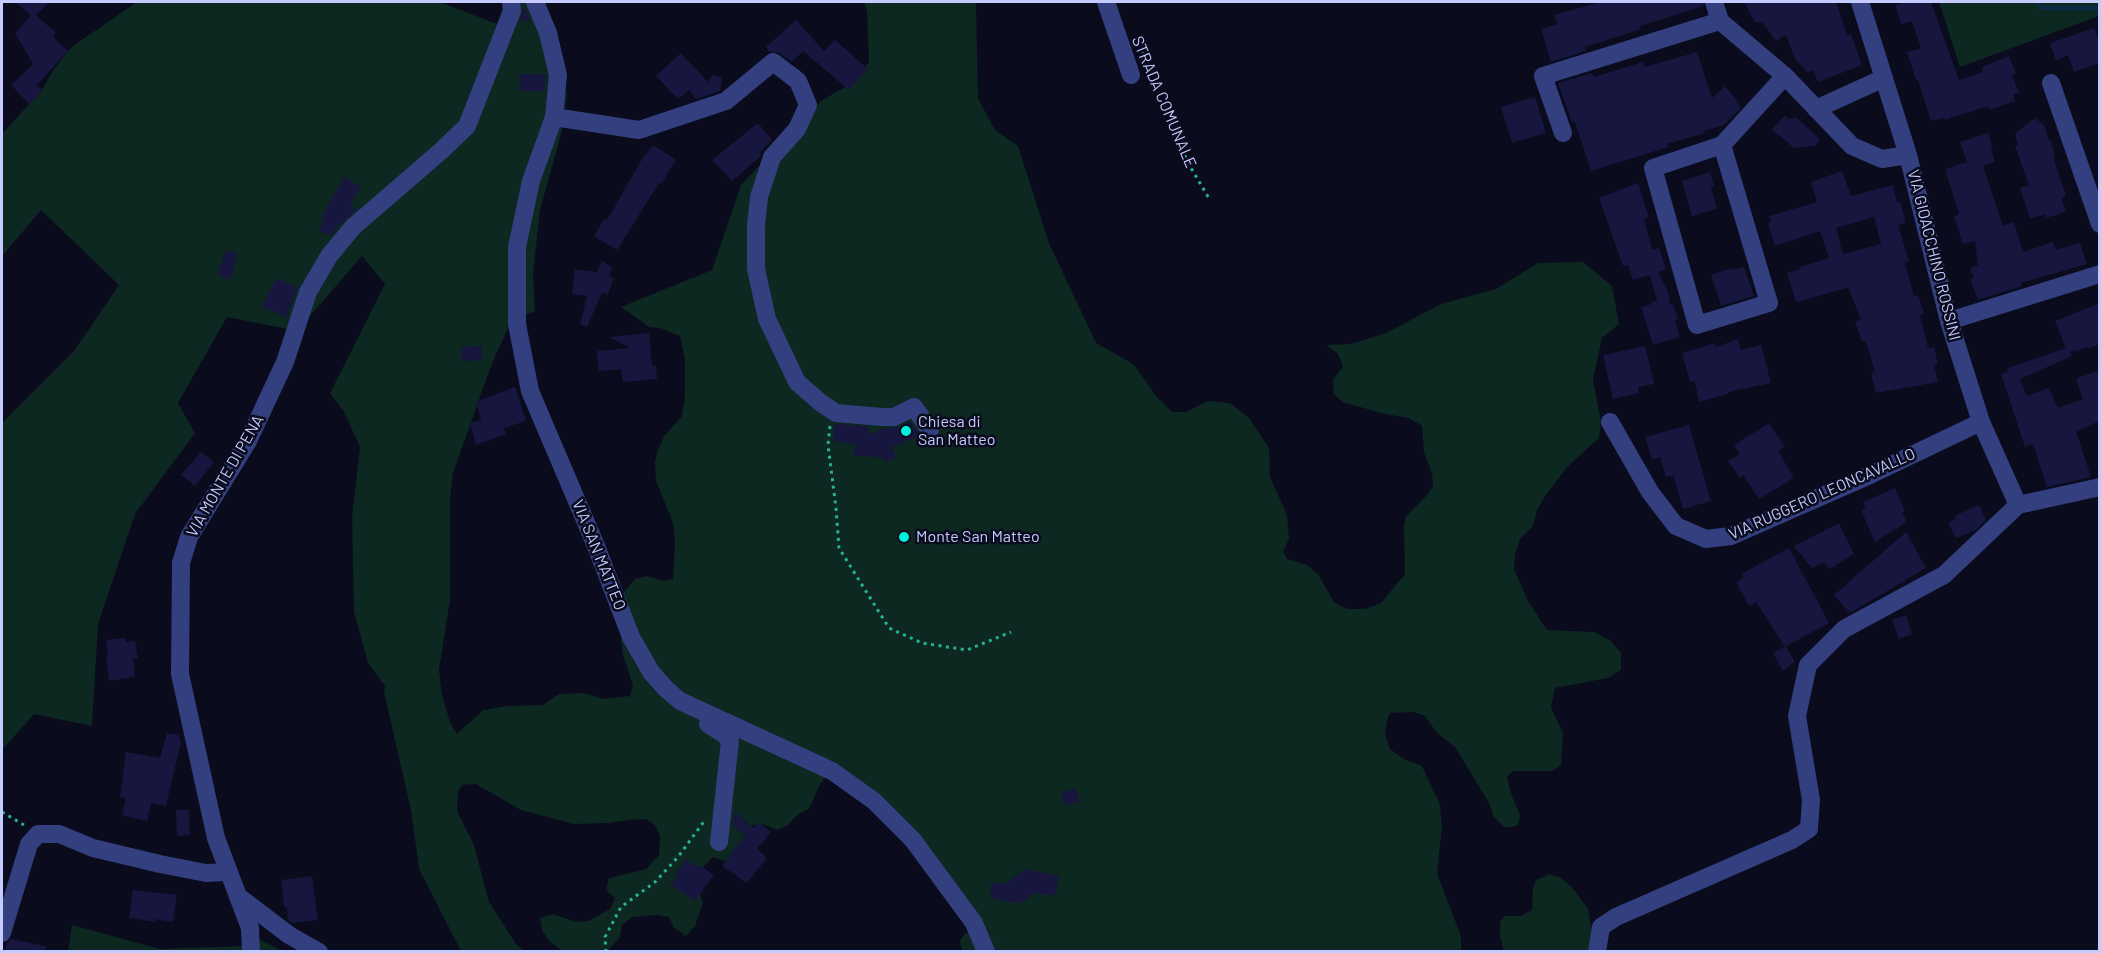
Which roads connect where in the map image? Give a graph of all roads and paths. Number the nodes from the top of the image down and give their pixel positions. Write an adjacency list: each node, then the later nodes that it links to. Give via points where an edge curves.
1 (512, 2): 33 (street, VIA MONTE DI PENA, via 512,11 467,126 353,227 329,256 308,292 285,362 248,441 189,537 181,563 180,674)
2 (535, 2): 13 (street, VIA SAN MATTEO, via 548,33 558,75)
3 (1106, 2): 8 (street)
4 (1714, 2): 6 (street)
5 (1860, 2): 10 (street, VIA GIOACCHINO ROSSINI)
6 (1720, 21): 9 (street); 14 (street, via 1543,76)
7 (1139, 42): 17 (path, STRADA COMUNALE, via 1188,163)
8 (1131, 75)
9 (1785, 76): 12 (street); 15 (street)
10 (1884, 78): 12 (street); 16 (street, VIA GIOACCHINO ROSSINI)
11 (2051, 83): 18 (street)
12 (1816, 109): 16 (street, via 1852,146 1882,159)
13 (554, 117): 21 (street, via 639,130 726,101 773,62 798,81 808,105 796,129 772,157 759,196 756,269 767,319 785,360 797,382); 28 (street, VIA SAN MATTEO, via 531,181 517,247 517,324 530,391 631,637 651,672)
14 (1563, 133)
15 (1722, 145): 15 (street, via 1653,168 1697,325 1769,303)
16 (1908, 155): 20 (street, VIA GIOACCHINO ROSSINI)
17 (1210, 200)
18 (2100, 224)
19 (2100, 274): 20 (street)
20 (1949, 321): 23 (street, VIA GIOACCHINO ROSSINI)
21 (827, 407): 24 (street, via 836,413 894,417 914,407); 27 (path, via 831,418 828,446 839,548 889,628 922,643 967,650)
22 (1610, 422): 23 (street, VIA RUGGERO LEONCAVALLO, via 1650,492 1676,526 1707,539 1731,536)
23 (1981, 422): 26 (street, VIA GIOACCHINO ROSSINI)
24 (930, 430)
25 (2100, 487): 26 (street)
26 (2018, 505): 40 (street, via 1944,575 1844,629 1808,665 1797,716 1811,800 1809,829 1616,917 1601,927)
27 (1011, 632)
28 (680, 701): 32 (street, via 730,741); 39 (street, VIA SAN MATTEO, via 831,771 874,801 913,840 974,923)
29 (2, 812): 31 (path)
30 (706, 818): 38 (path, via 655,882 621,907 605,937)
31 (38, 834): 33 (street, via 59,834 93,848 160,864 206,873); 35 (street, via 29,844)
32 (719, 842)
33 (227, 872): 34 (street, VIA MONTE DI PENA)
34 (239, 897): 36 (street, VIA MONTE DI PENA, via 250,928); 37 (street, via 289,935)
35 (2, 933)
36 (251, 951)
37 (319, 951)
38 (606, 951)
39 (986, 951)
40 (1597, 951)

